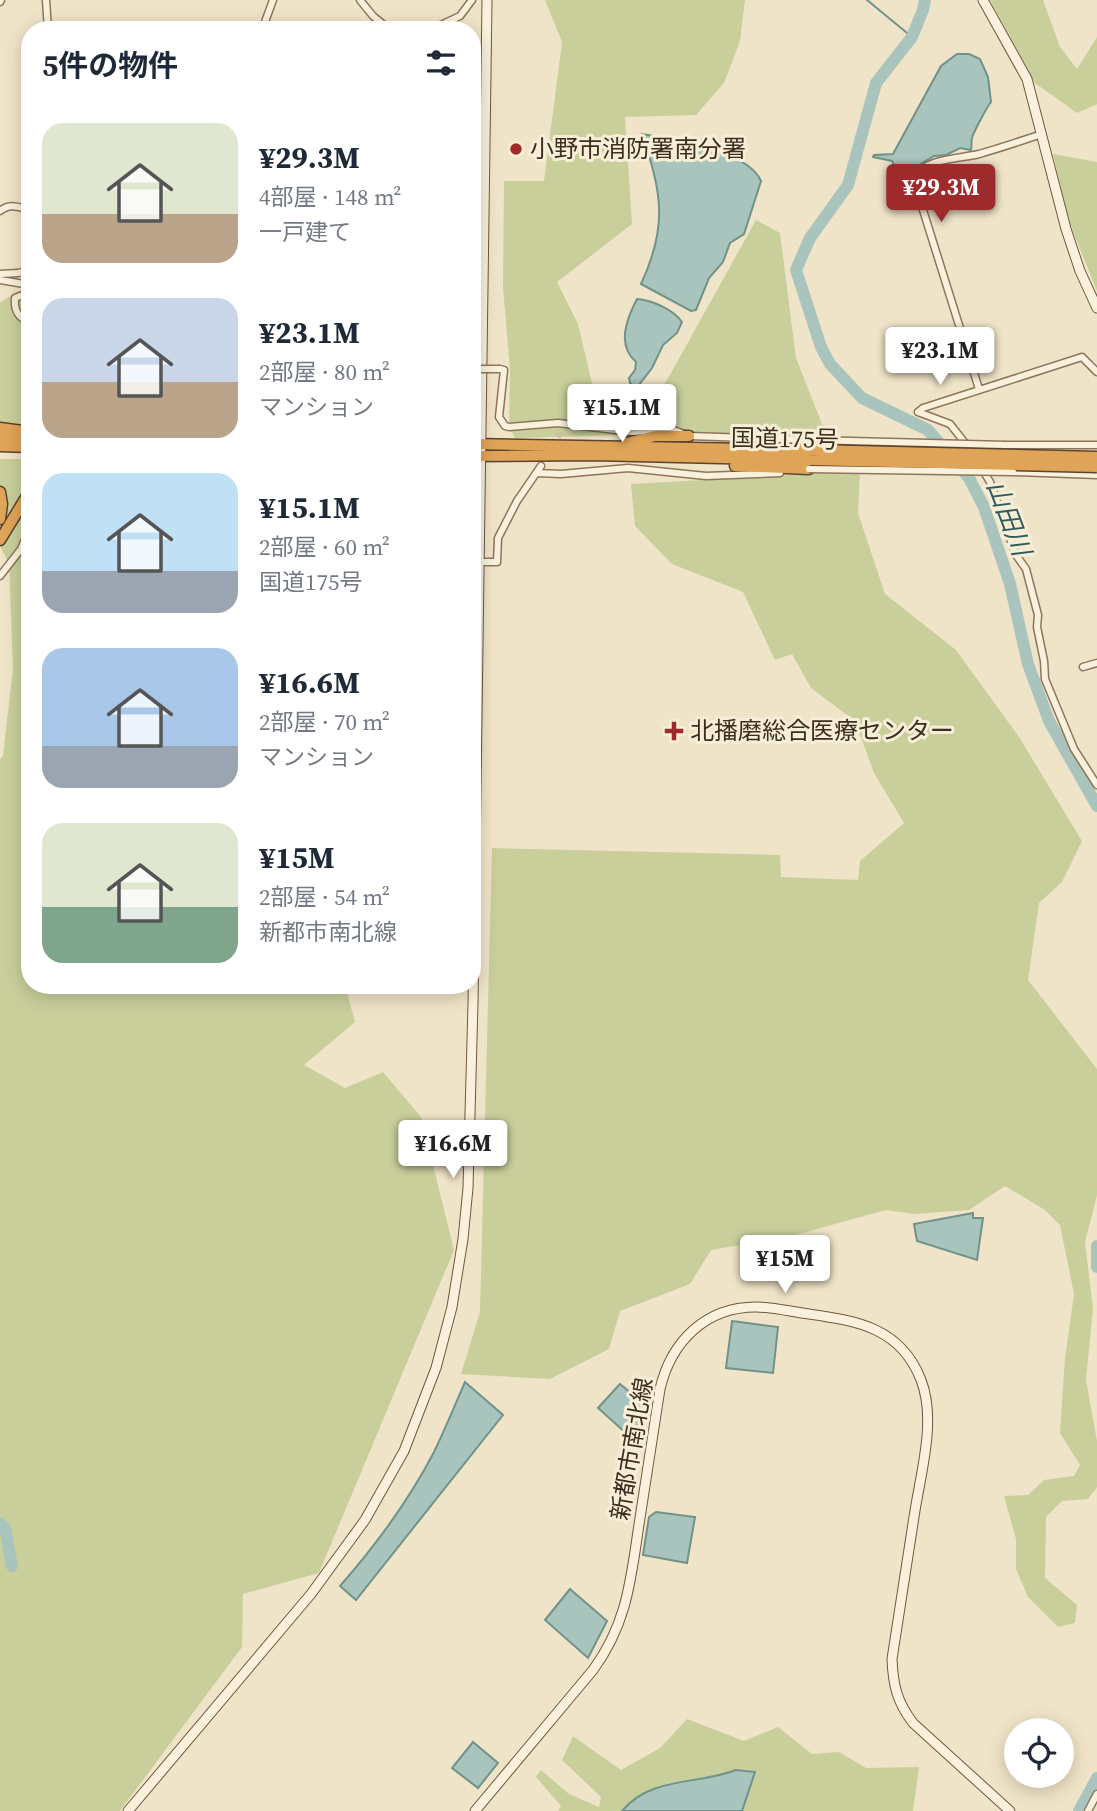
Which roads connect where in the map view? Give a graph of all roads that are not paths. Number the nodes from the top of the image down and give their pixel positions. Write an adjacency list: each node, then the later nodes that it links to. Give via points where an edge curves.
1 (46, 0): 7 (street)
2 (273, 0): 8 (street)
3 (360, 0): 9 (street)
4 (472, 0): 10 (street, via 460,16)
5 (487, 0): 14 (street)
6 (983, 0): 11 (street, via 1027,79)
7 (47, 21)
8 (265, 21)
9 (379, 21)
10 (449, 21)
11 (1042, 134): 20 (street, via 1066,229); 24 (street, via 943,160 913,178)
12 (21, 207): 13 (street, via 6,206)
13 (0, 211)
14 (481, 245)
15 (21, 272): 16 (street)
16 (0, 274)
17 (0, 281): 18 (street)
18 (21, 284)
19 (21, 296): 21 (street, via 15,298 14,308)
20 (1097, 308)
21 (21, 318)
22 (481, 369): 25 (street, bridge, via 504,369 499,417 505,426)
23 (1097, 372): 24 (street, via 1082,357)
24 (979, 389): 53 (street, via 918,412 950,425 990,482 1016,555 1026,569 1038,615 1045,679)
25 (568, 424): 27 (street); 30 (street, via 632,432 671,429)
26 (0, 428): 28 (highway)
27 (562, 432)
28 (21, 433)
29 (21, 436): 31 (highway)
30 (689, 436): 35 (highway, via 656,436); 38 (street)
31 (0, 437)
32 (1097, 445): 38 (street, bridge)
33 (0, 446): 34 (highway)
34 (21, 447)
35 (610, 447): 36 (highway, 国道175号); 38 (highway, 国道175号)
36 (481, 450)
37 (481, 450): 38 (highway, 国道175号, via 702,458)
38 (811, 455): 39 (highway, 国道175号, bridge); 41 (highway, 国道175号, bridge); 42 (street, via 706,476 628,468); 43 (street, bridge)
39 (1097, 457)
40 (541, 466): 42 (street)
41 (1097, 467)
42 (537, 473): 49 (street, via 498,538 497,562)
43 (1097, 475)
44 (0, 492): 46 (highway)
45 (21, 506): 47 (highway)
46 (0, 519)
47 (0, 540)
48 (21, 550): 50 (street)
49 (481, 562)
50 (0, 576)
51 (1097, 663): 52 (street)
52 (1083, 667)
53 (1088, 771): 54 (street); 55 (street)
54 (1097, 773)
55 (1097, 785)
56 (473, 994): 58 (street, via 468,1188 458,1276 436,1368 404,1451 365,1520 312,1594)
57 (1097, 1794): 61 (street)
58 (128, 1811)
59 (475, 1811): 60 (street, 新都市南北線, via 593,1670 620,1626 660,1390 672,1354 713,1318 757,1307 860,1323 886,1335 915,1367 922,1382 927,1423 892,1659 895,1693 913,1723)
60 (1010, 1811)
61 (1088, 1811)

